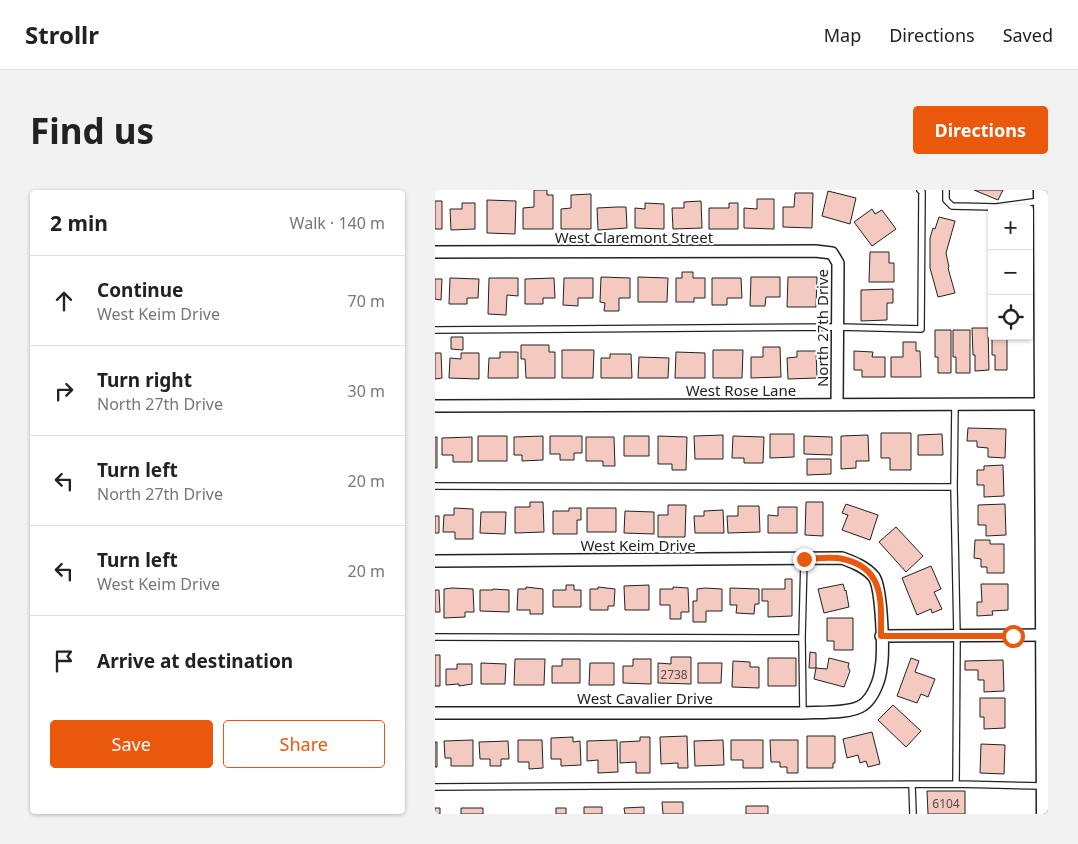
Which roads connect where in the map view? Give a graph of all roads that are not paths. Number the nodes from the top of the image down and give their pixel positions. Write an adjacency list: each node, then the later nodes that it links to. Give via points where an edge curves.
1 (920, 190): 6 (lane, via 921,328)
2 (946, 190): 3 (lane, via 946,200 951,206)
3 (1043, 204): 9 (main road)
4 (435, 252): 5 (street, West Claremont Street)
5 (832, 253): 6 (street, North 27th Drive, via 838,263)
6 (838, 327): 7 (lane); 10 (street, North 27th Drive)
7 (435, 330)
8 (955, 404): 9 (street, West Rose Lane); 10 (street, West Rose Lane); 13 (lane)
9 (1045, 404): 16 (main road)
10 (837, 405): 11 (street, West Rose Lane)
11 (435, 406)
12 (435, 486): 13 (lane)
13 (954, 487): 18 (lane)
14 (804, 559): 15 (street, West Keim Drive); 17 (street, West Keim Drive, via 842,558 857,564 874,578 881,600); 20 (lane)
15 (435, 561)
16 (1044, 635): 18 (street); 23 (main road)
17 (881, 636): 18 (street); 22 (street, West Cavalier Drive, via 881,668 873,692 863,705)
18 (957, 636): 24 (lane)
19 (435, 637): 20 (lane)
20 (802, 638): 22 (lane)
21 (435, 713): 22 (street, West Cavalier Drive)
22 (803, 713)
23 (1046, 780): 24 (lane); 28 (main road)
24 (956, 784): 25 (lane)
25 (912, 785): 26 (lane); 27 (lane)
26 (435, 787)
27 (913, 814)
28 (1045, 814)

